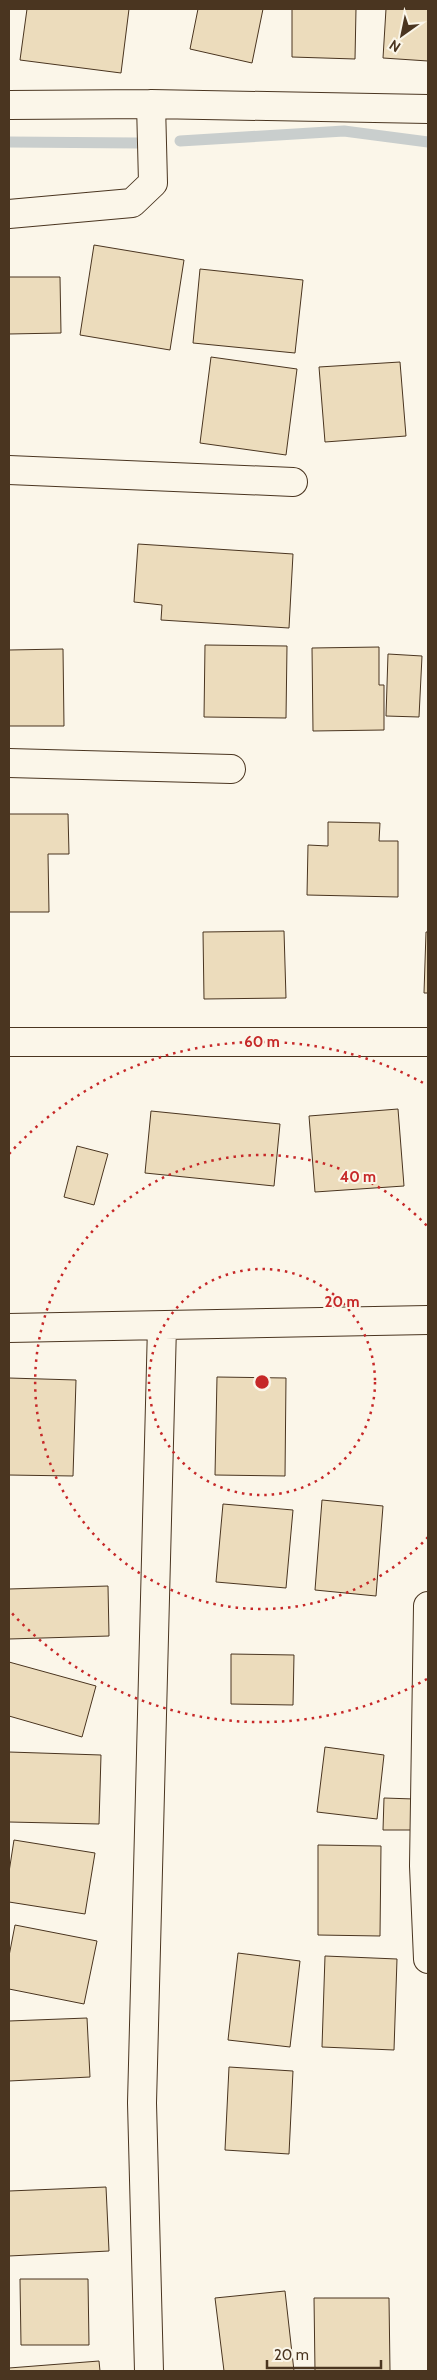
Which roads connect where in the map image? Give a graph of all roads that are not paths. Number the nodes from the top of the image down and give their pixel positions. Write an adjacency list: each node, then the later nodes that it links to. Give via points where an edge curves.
1 (151, 104): 2 (street); 3 (street); 4 (street, via 154,183 132,203)
2 (9, 105)
3 (428, 109)
4 (9, 214)
5 (9, 470): 6 (street)
6 (294, 482)
7 (9, 763): 8 (street)
8 (231, 769)
9 (9, 1042): 10 (street)
10 (428, 1042)
11 (428, 1320): 12 (street)
12 (162, 1326): 13 (street); 16 (street, via 142,2103)
13 (9, 1328)
14 (428, 1606): 15 (street, via 424,1866)
15 (428, 1959)
16 (149, 2371)

